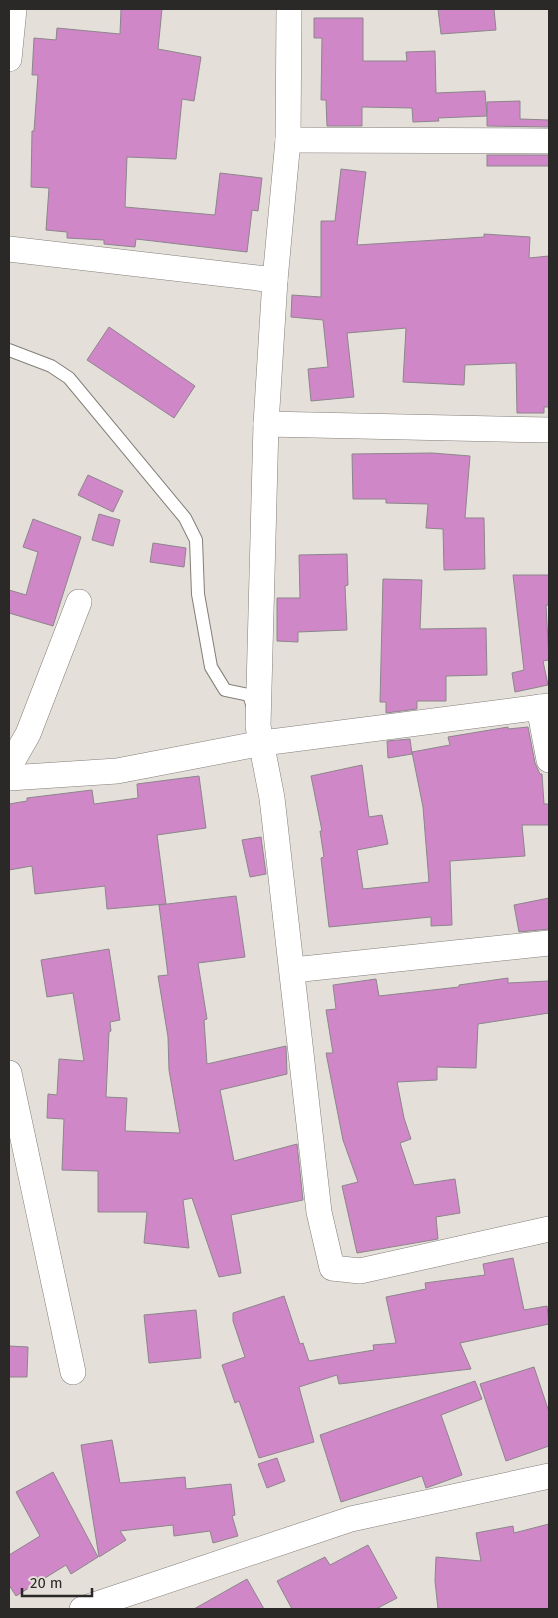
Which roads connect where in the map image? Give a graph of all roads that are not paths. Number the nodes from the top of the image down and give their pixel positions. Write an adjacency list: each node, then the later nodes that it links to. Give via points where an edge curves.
1 (14, 9): 3 (street)
2 (290, 9): 4 (street)
3 (9, 59)
4 (288, 140): 5 (street); 7 (street)
5 (549, 141)
6 (9, 248): 7 (street)
7 (275, 280): 9 (street)
8 (9, 350): 13 (lane, via 51,366 69,378 185,518 196,540 198,594 211,667 225,690 249,695)
9 (266, 424): 10 (street); 13 (street)
10 (549, 430)
11 (79, 602): 15 (street, via 28,734)
12 (544, 707): 13 (street); 14 (street)
13 (261, 734): 16 (street, via 117,771); 18 (street)
14 (549, 760)
15 (9, 767)
16 (9, 778)
17 (549, 943): 18 (street)
18 (293, 970): 20 (street, via 319,1212 332,1268 360,1271)
19 (9, 1074): 21 (street)
20 (549, 1231)
21 (73, 1372)
22 (549, 1476): 23 (street, via 351,1519)
23 (98, 1607)

